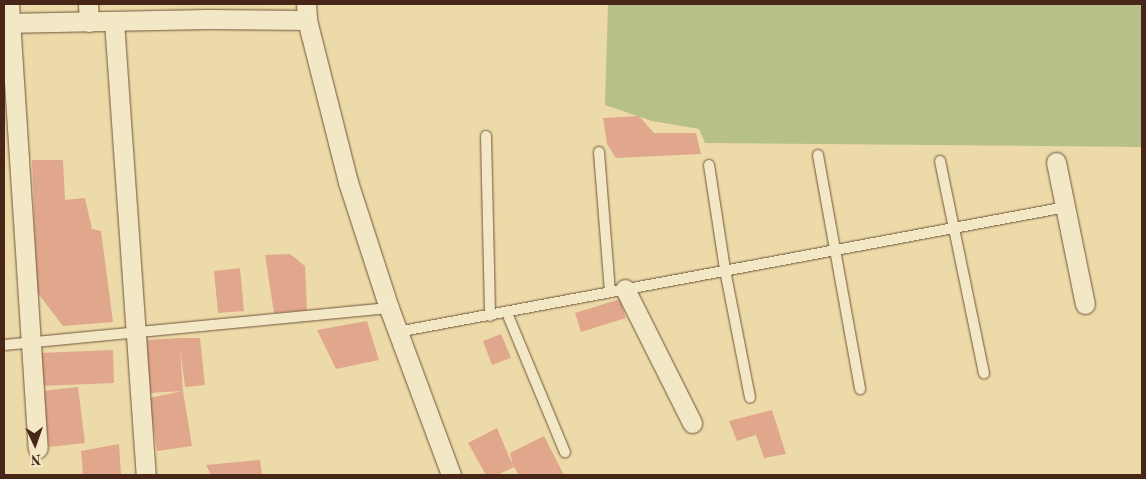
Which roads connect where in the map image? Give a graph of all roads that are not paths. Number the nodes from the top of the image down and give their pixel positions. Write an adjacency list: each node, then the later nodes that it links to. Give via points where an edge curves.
1 (9, 4): 5 (street)
2 (307, 12): 4 (street); 18 (street, via 348,182)
3 (89, 13): 4 (street); 5 (street)
4 (114, 21): 22 (street)
5 (7, 23): 23 (street)
6 (486, 136): 20 (lane)
7 (599, 152): 16 (lane)
8 (818, 155): 14 (lane)
9 (940, 160): 13 (lane)
10 (1056, 162): 12 (street)
11 (709, 165): 15 (lane)
12 (1066, 207): 13 (lane); 17 (street)
13 (953, 228): 14 (lane); 25 (lane)
14 (835, 250): 15 (lane); 26 (lane)
15 (725, 270): 16 (lane); 27 (lane)
16 (618, 290): 19 (lane); 28 (street)
17 (1085, 304)
18 (389, 308): 21 (street); 22 (lane)
19 (508, 312): 20 (lane); 30 (lane)
20 (490, 316): 21 (lane)
21 (397, 332): 32 (street)
22 (136, 333): 23 (lane); 31 (street)
23 (31, 341): 24 (lane); 29 (street)
24 (4, 345)
25 (984, 373)
26 (860, 389)
27 (750, 398)
28 (692, 423)
29 (38, 448)
30 (565, 452)
31 (146, 475)
32 (451, 475)

